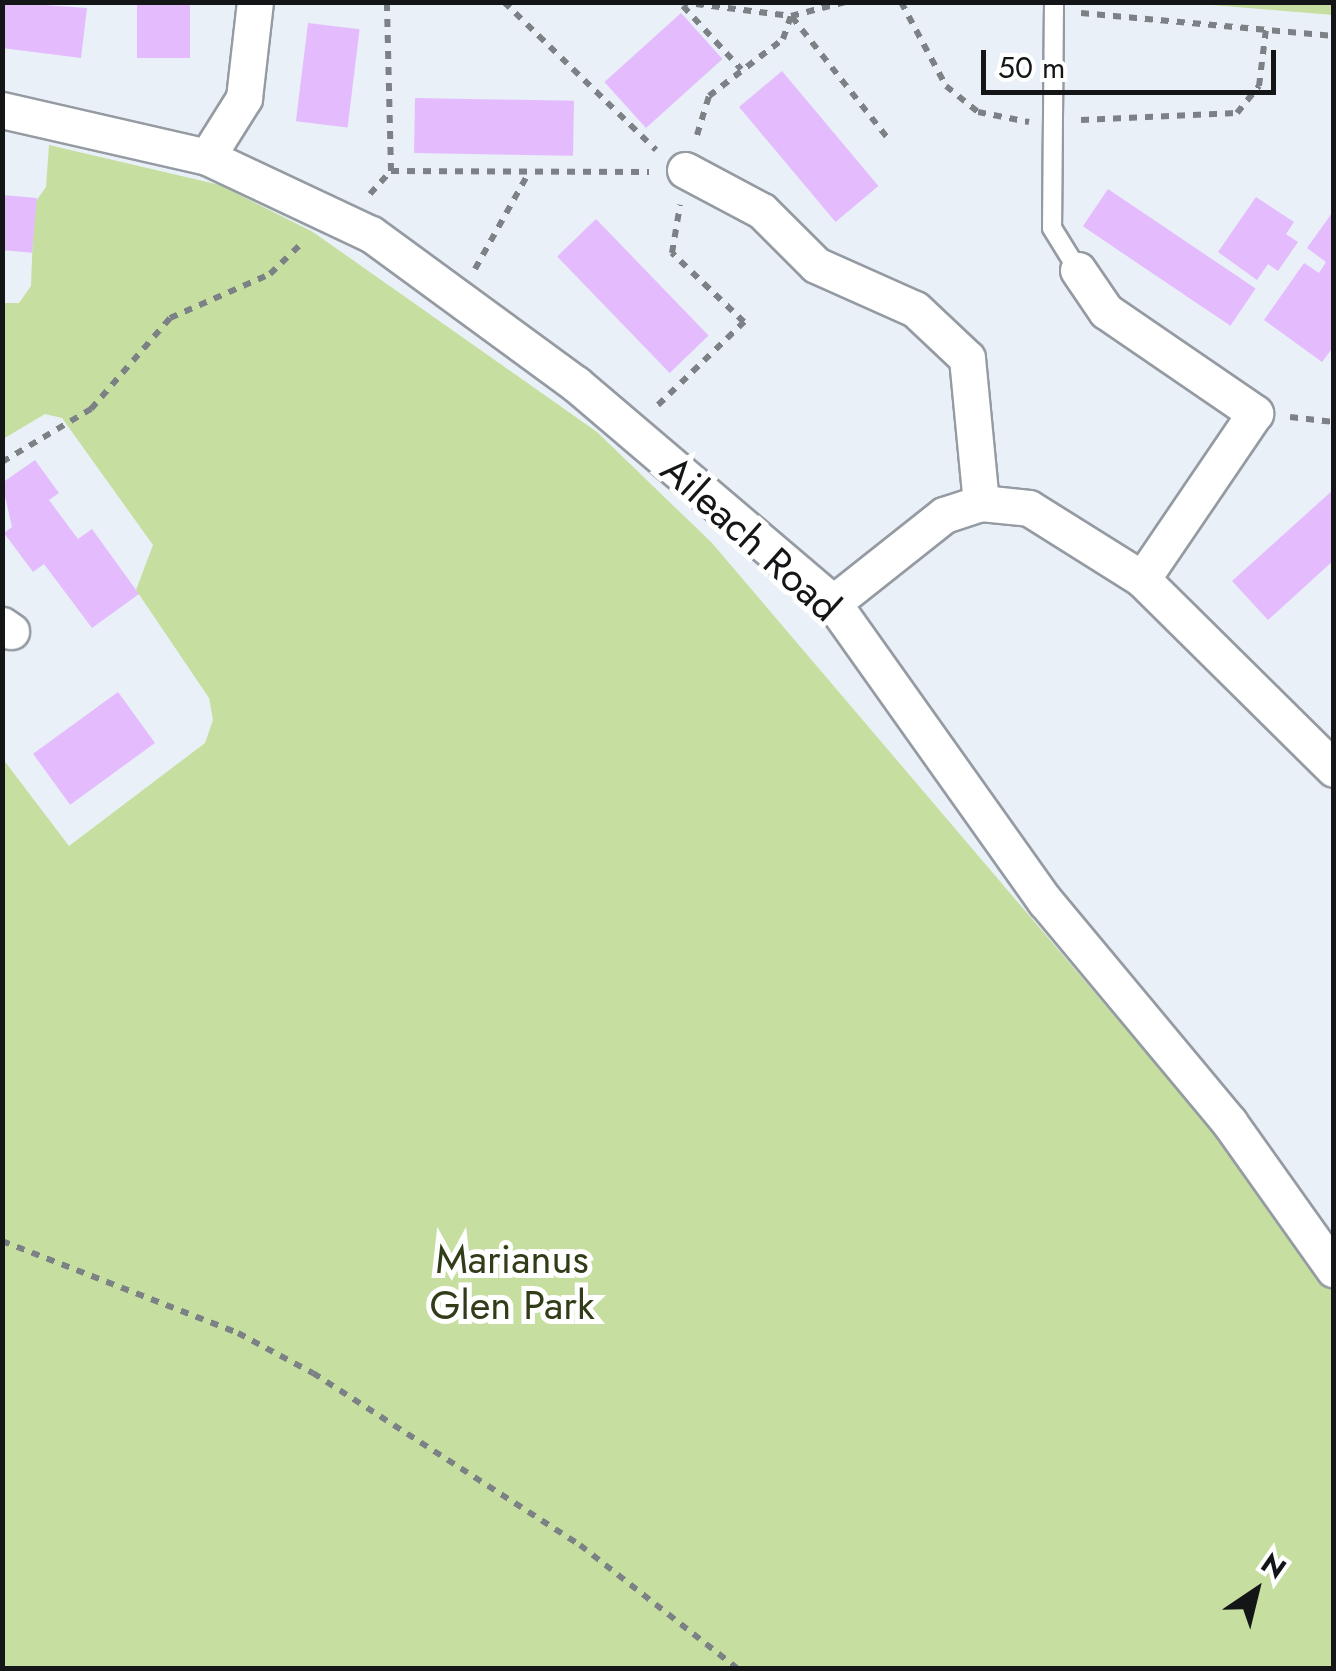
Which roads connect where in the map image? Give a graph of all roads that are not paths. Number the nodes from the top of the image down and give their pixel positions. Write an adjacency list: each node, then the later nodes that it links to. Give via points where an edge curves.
1 (256, 2): 4 (street, via 244,98)
2 (1054, 7): 6 (lane, via 1052,228)
3 (2, 110): 4 (street, Aileach Road)
4 (207, 157): 9 (street, Aileach Road, via 340,217 461,294 632,429)
5 (685, 170): 7 (street, via 762,211 816,265 915,309 967,358)
6 (1078, 270): 8 (street, via 1106,311 1255,413)
7 (981, 503): 8 (street, via 1056,520); 9 (street, via 944,515)
8 (1142, 579): 10 (street)
9 (833, 603): 11 (street, Aileach Road, via 1045,901 1228,1122)
10 (1334, 769)
11 (1334, 1270)

